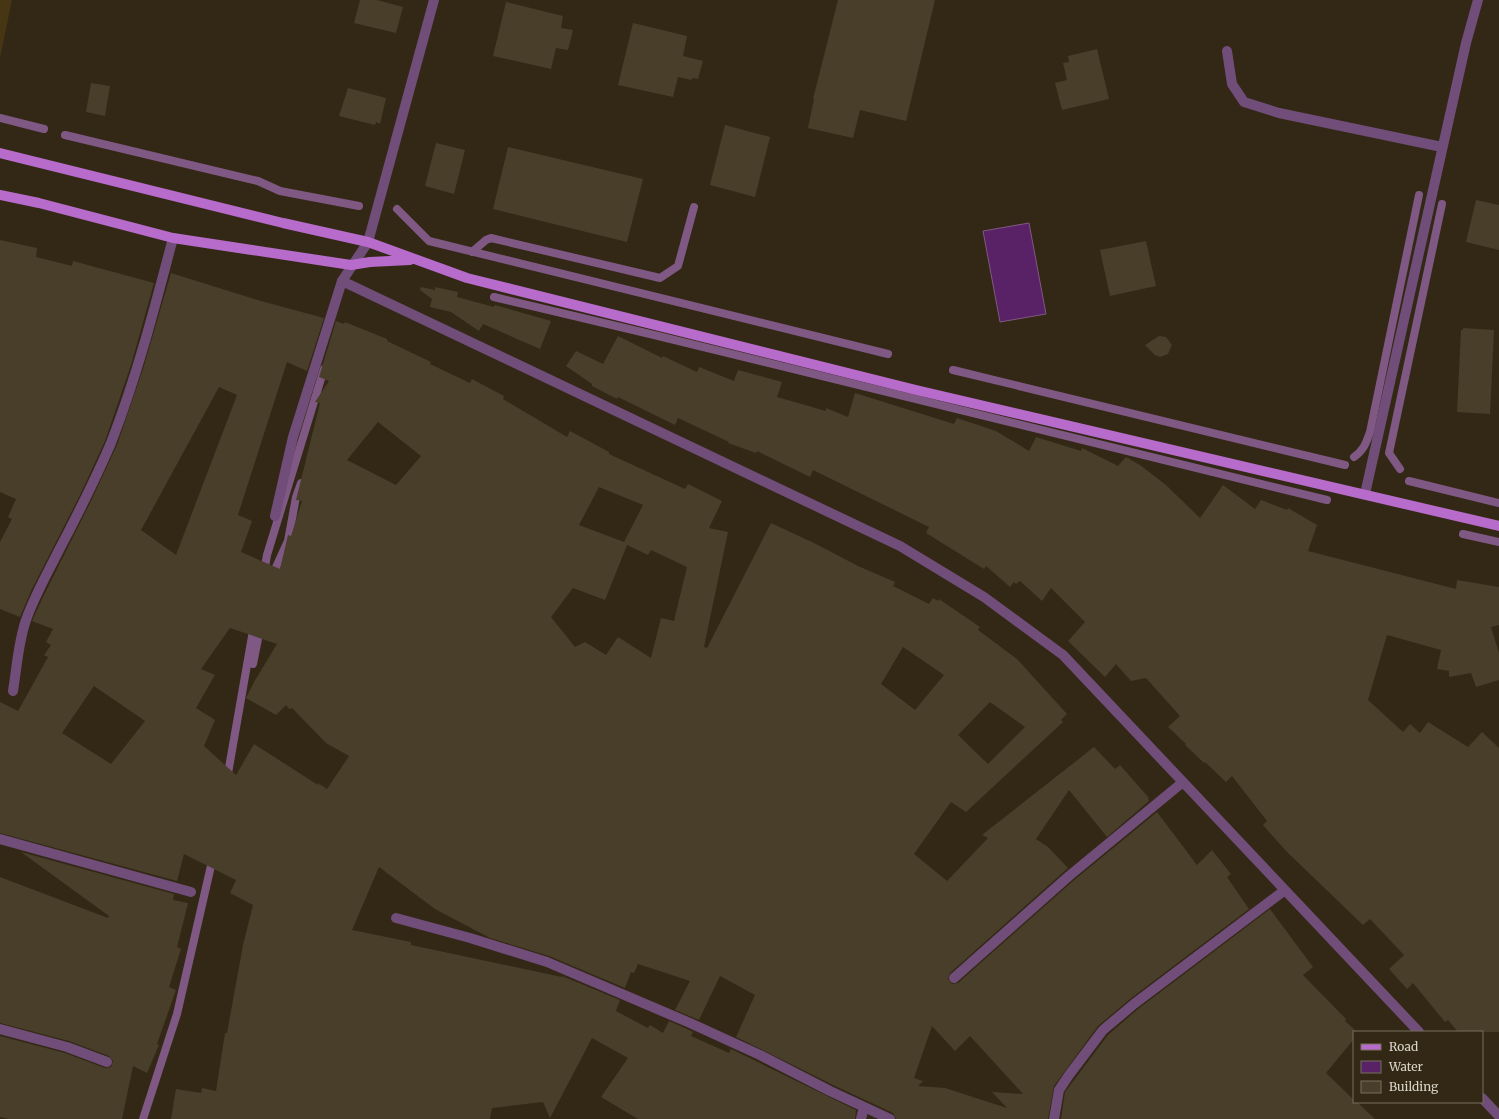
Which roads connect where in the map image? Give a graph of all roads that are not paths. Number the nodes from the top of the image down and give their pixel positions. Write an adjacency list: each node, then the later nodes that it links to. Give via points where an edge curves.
1 (434, 0): 8 (street)
2 (1478, 0): 4 (street)
3 (1227, 50): 4 (street, via 1232,84 1244,102 1279,113)
4 (1442, 147): 12 (street)
5 (0, 153): 8 (main road)
6 (0, 195): 7 (main road)
7 (173, 238): 10 (main road); 15 (street, via 141,356 110,444 26,620 19,645)
8 (368, 242): 9 (main road); 10 (street)
9 (416, 260): 10 (main road); 12 (main road, via 467,278 916,390)
10 (352, 265): 11 (street)
11 (342, 281): 13 (street, via 293,437); 16 (street, via 900,546 984,597 1063,655)
12 (1365, 494): 14 (main road)
13 (275, 516)
14 (1499, 526)
15 (13, 691)
16 (1183, 782): 18 (street); 21 (street, via 1069,876)
17 (0, 839): 19 (street)
18 (1285, 890): 23 (street); 30 (street, via 1103,1030 1059,1090)
19 (192, 892)
20 (396, 918): 26 (street, via 547,962 760,1055)
21 (954, 978)
22 (0, 1029): 24 (street, via 67,1047)
23 (1418, 1031)
24 (107, 1062)
25 (1483, 1099): 27 (street)
26 (864, 1107): 28 (street); 29 (street)
27 (1499, 1116)
28 (861, 1119)
29 (890, 1119)
30 (1054, 1119)

